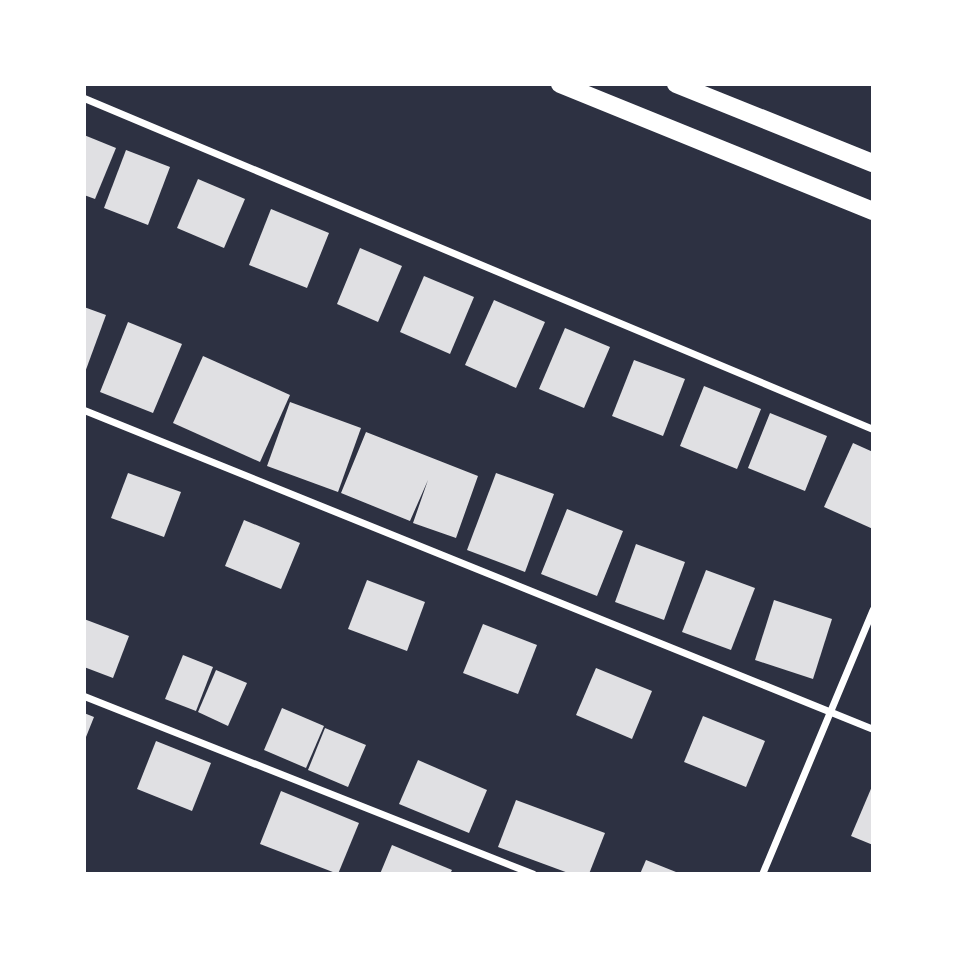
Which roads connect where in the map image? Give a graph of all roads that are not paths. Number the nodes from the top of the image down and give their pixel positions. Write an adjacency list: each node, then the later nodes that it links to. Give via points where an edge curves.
1 (561, 84): 5 (highway)
2 (676, 84): 4 (highway)
3 (84, 98): 7 (street)
4 (873, 163)
5 (873, 211)
6 (84, 410): 10 (street)
7 (873, 429)
8 (873, 609): 10 (street)
9 (84, 696): 12 (street)
10 (830, 711): 11 (street); 13 (street)
11 (873, 729)
12 (533, 874)
13 (762, 874)

